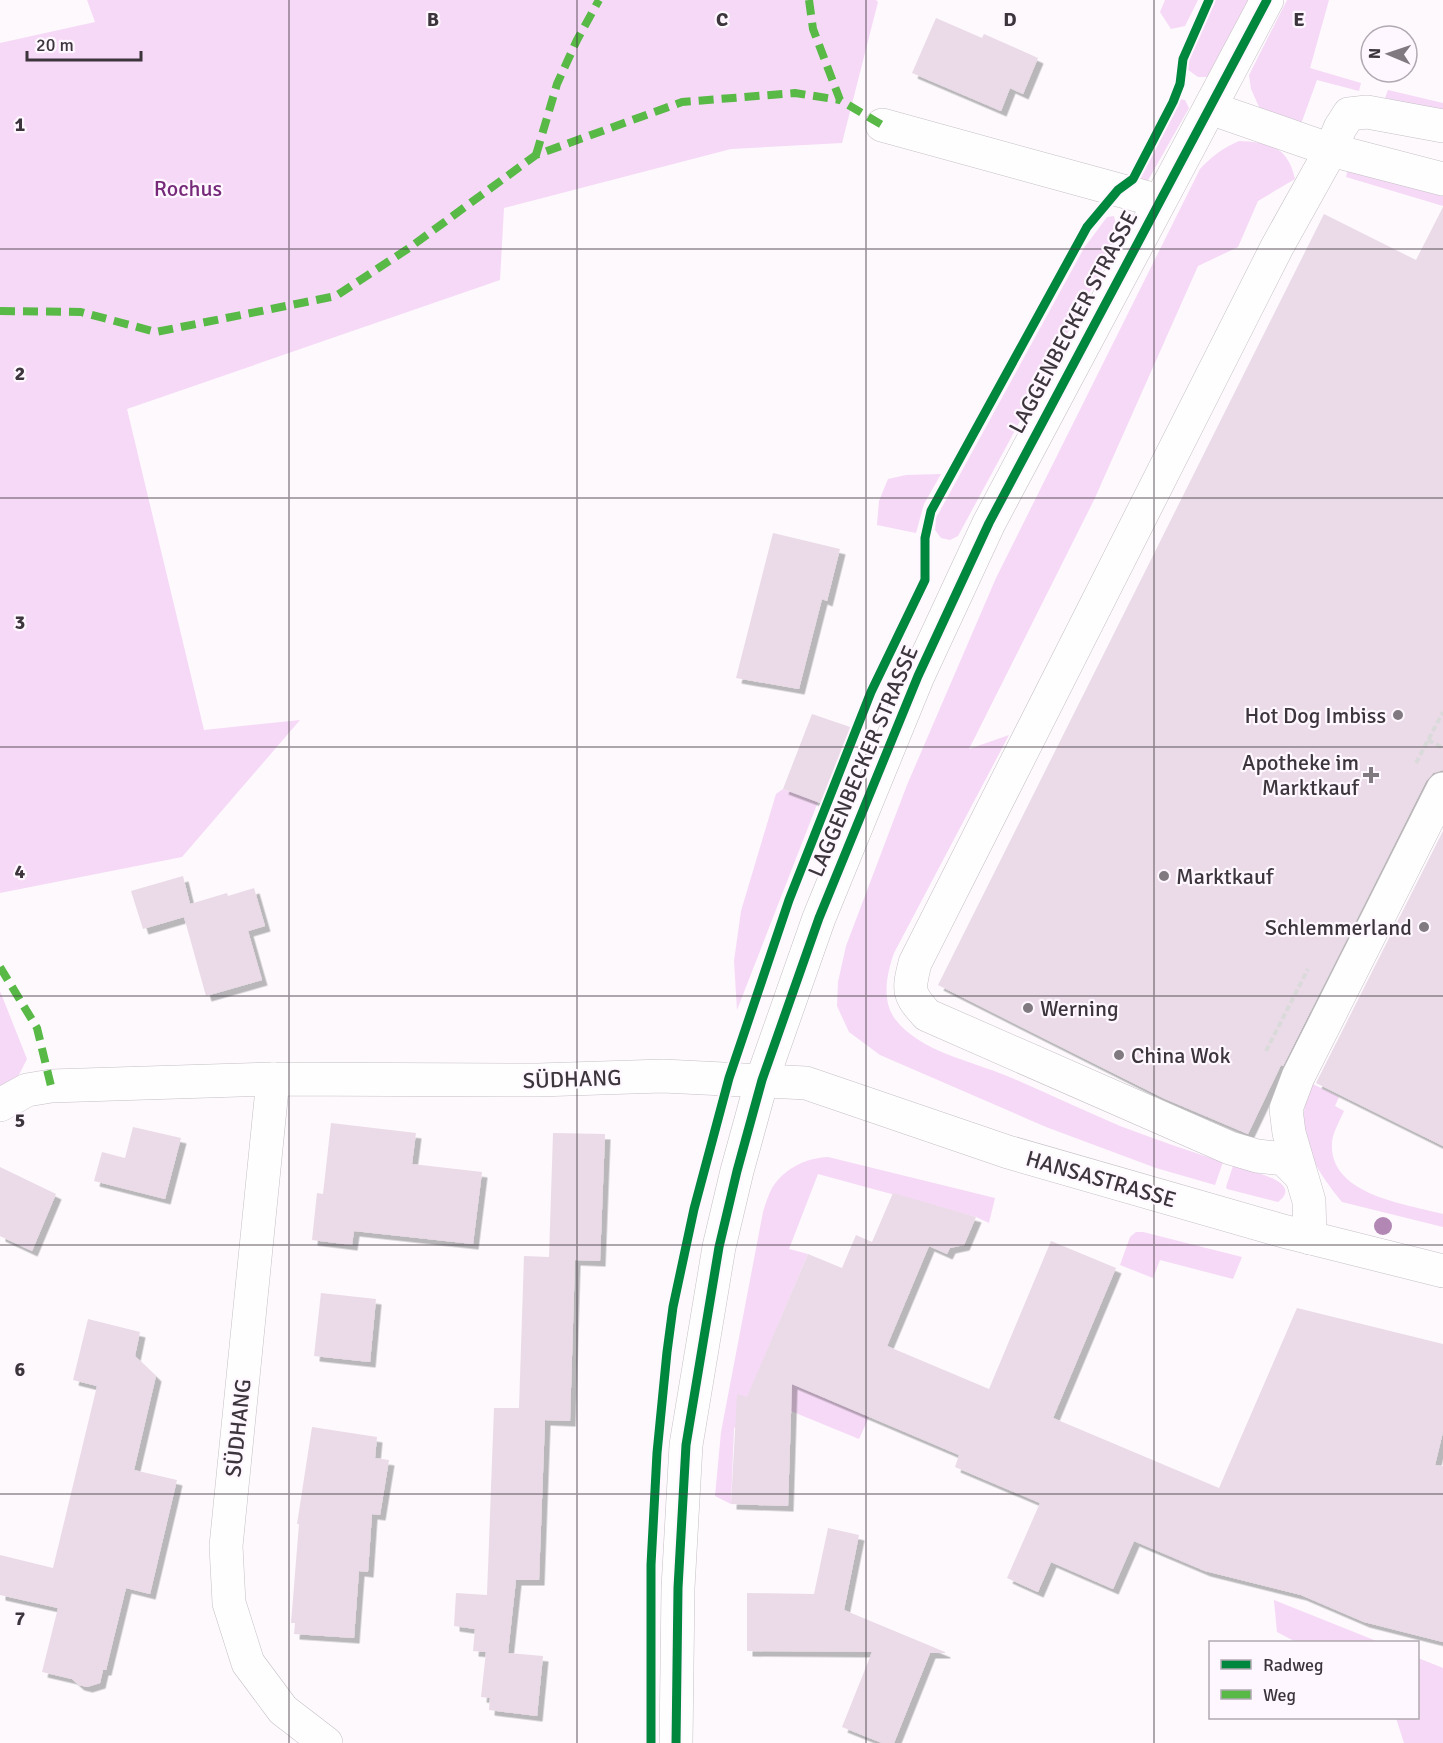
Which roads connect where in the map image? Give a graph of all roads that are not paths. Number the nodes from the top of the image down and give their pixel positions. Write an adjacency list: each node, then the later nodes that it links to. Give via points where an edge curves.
1 (1267, 0): 2 (street, LAGGENBECKER STRASSE)
2 (1210, 108): 5 (street); 7 (street, LAGGENBECKER STRASSE)
3 (882, 125): 7 (street)
4 (1443, 126): 5 (street, via 1366,112 1349,114)
5 (1331, 150): 6 (street); 12 (street, via 1277,247 915,963 910,982 913,999 927,1015 1230,1148 1284,1159)
6 (1443, 179)
7 (1159, 201): 10 (street, LAGGENBECKER STRASSE, via 989,523 918,676 819,918)
8 (1443, 789): 12 (street, via 1298,1077 1286,1109)
9 (273, 1079): 10 (street, SÜDHANG, via 538,1080 663,1076); 11 (street, SÜDHANG, via 51,1086 27,1090); 15 (street, SÜDHANG, via 226,1546 229,1603 248,1663 283,1710)
10 (762, 1080): 13 (street, HANSASTRASSE, via 806,1083 1008,1152); 16 (street, LAGGENBECKER STRASSE, via 719,1247 686,1445 678,1588)
11 (0, 1105)
12 (1301, 1176): 13 (street, via 1309,1201)
13 (1310, 1238): 14 (street, HANSASTRASSE)
14 (1443, 1271)
15 (326, 1743)
16 (676, 1743)

